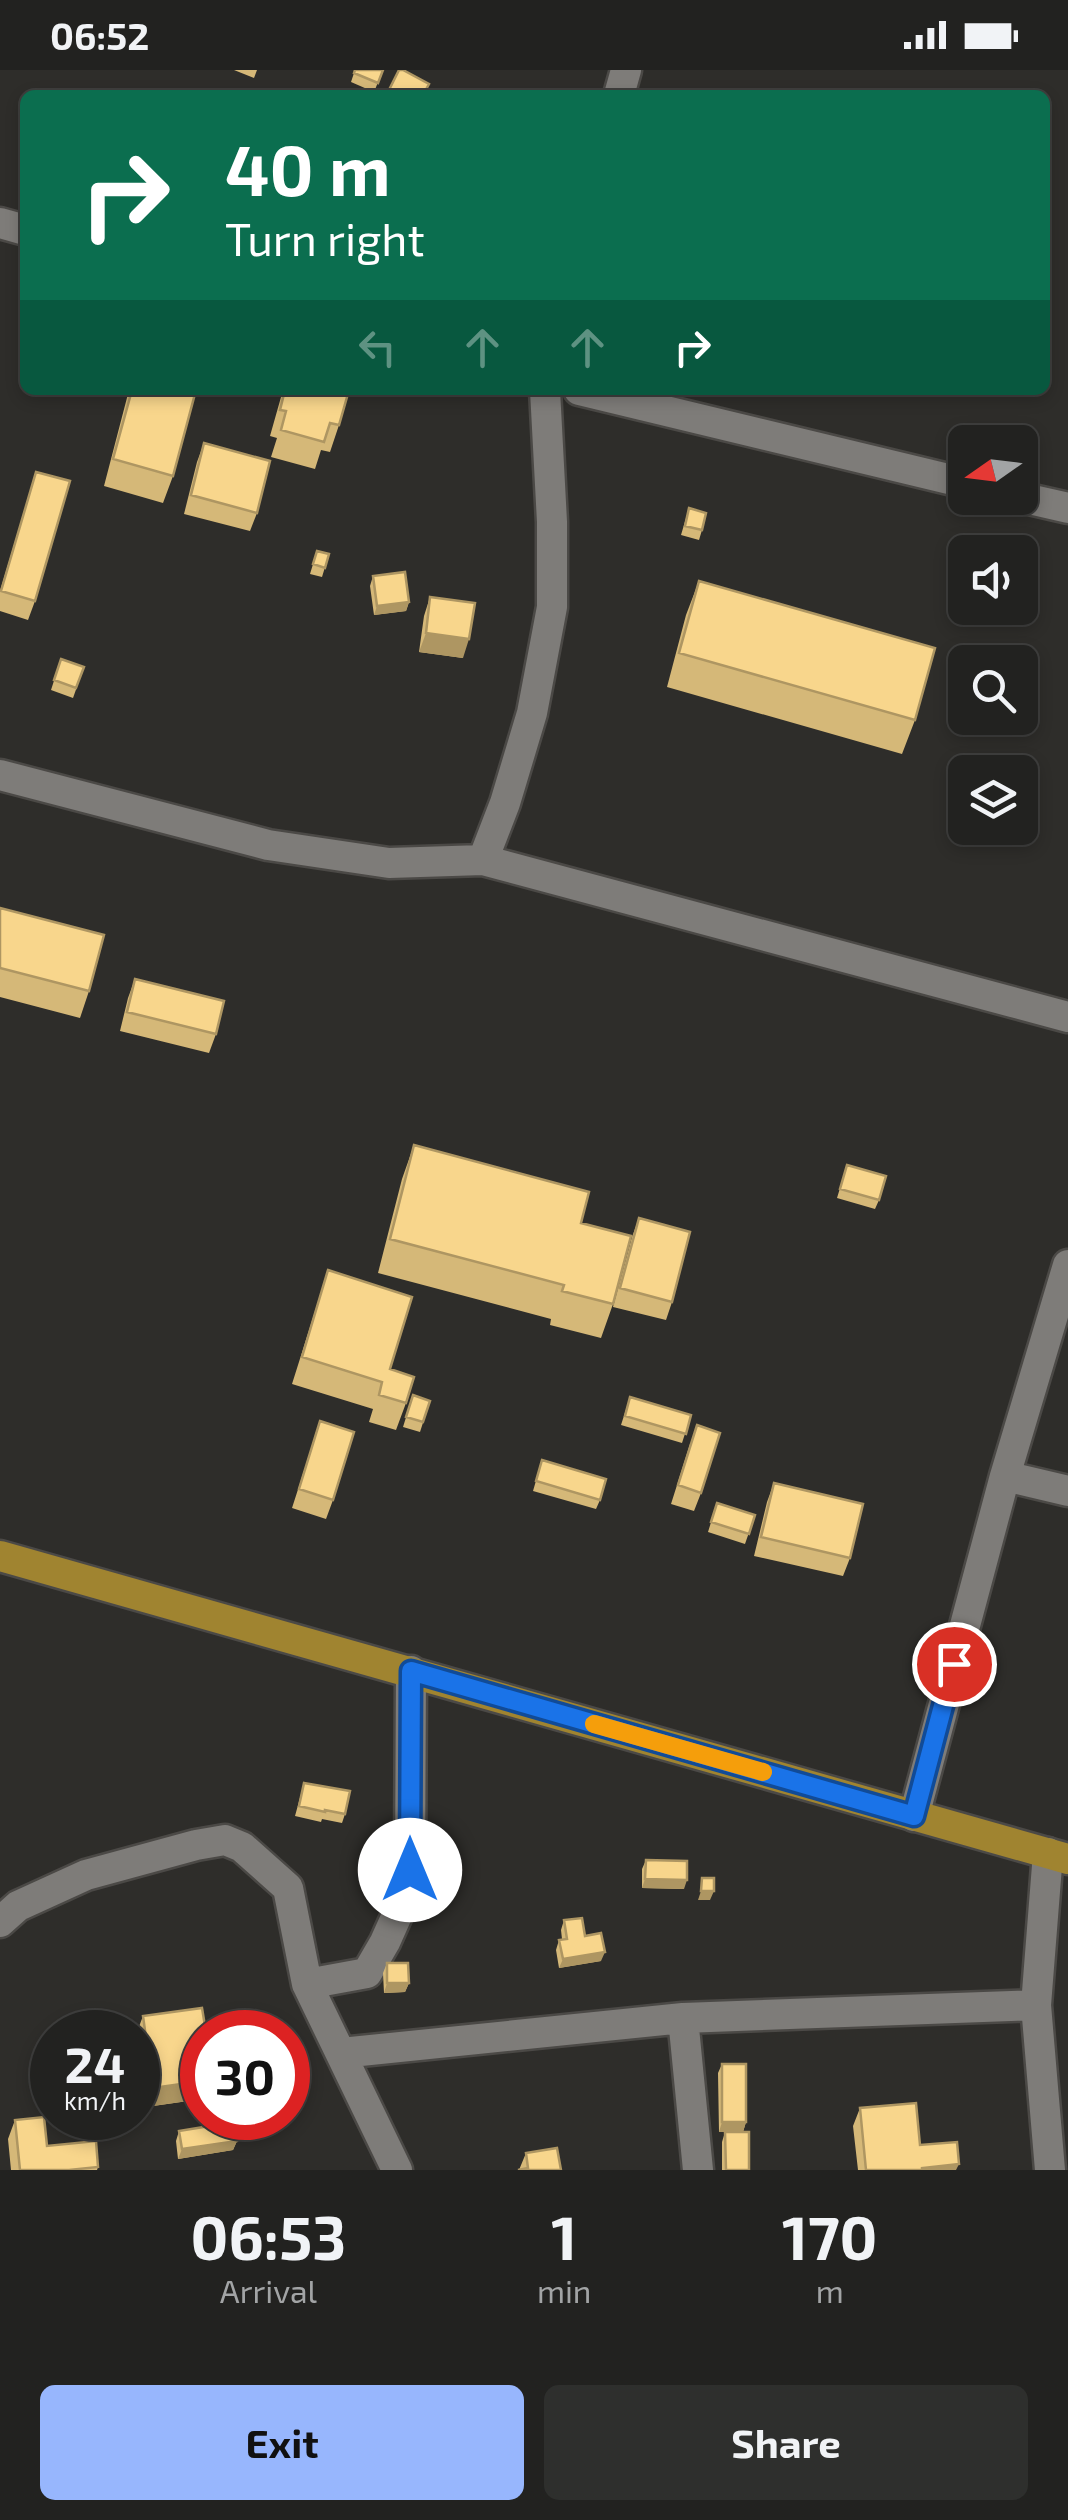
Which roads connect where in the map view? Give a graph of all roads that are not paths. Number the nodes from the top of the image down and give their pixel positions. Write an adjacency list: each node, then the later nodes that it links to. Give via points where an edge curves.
1 (544, 395): 7 (street, via 552,607 532,713)
2 (600, 395): 3 (street)
3 (948, 480)
4 (1038, 501): 5 (street)
5 (1068, 508)
6 (0, 775): 7 (street, via 268,845 388,863)
7 (483, 860): 8 (street)
8 (1068, 1018)
9 (1068, 1266): 10 (street)
10 (1005, 1476): 11 (street); 14 (street)
11 (1068, 1491)
12 (0, 1556): 13 (main road)
13 (411, 1671): 14 (main road); 17 (street, via 410,1870 402,1904 367,1972)
14 (914, 1816): 15 (main road)
15 (1058, 1856): 18 (street)
16 (0, 1922): 17 (street, via 18,1906 86,1876 225,1840 288,1888)
17 (307, 1984): 20 (street)
18 (1036, 2005): 19 (street); 23 (street)
19 (683, 2018): 20 (street); 22 (street)
20 (341, 2053): 21 (street)
21 (397, 2170)
22 (698, 2170)
23 (1050, 2170)

